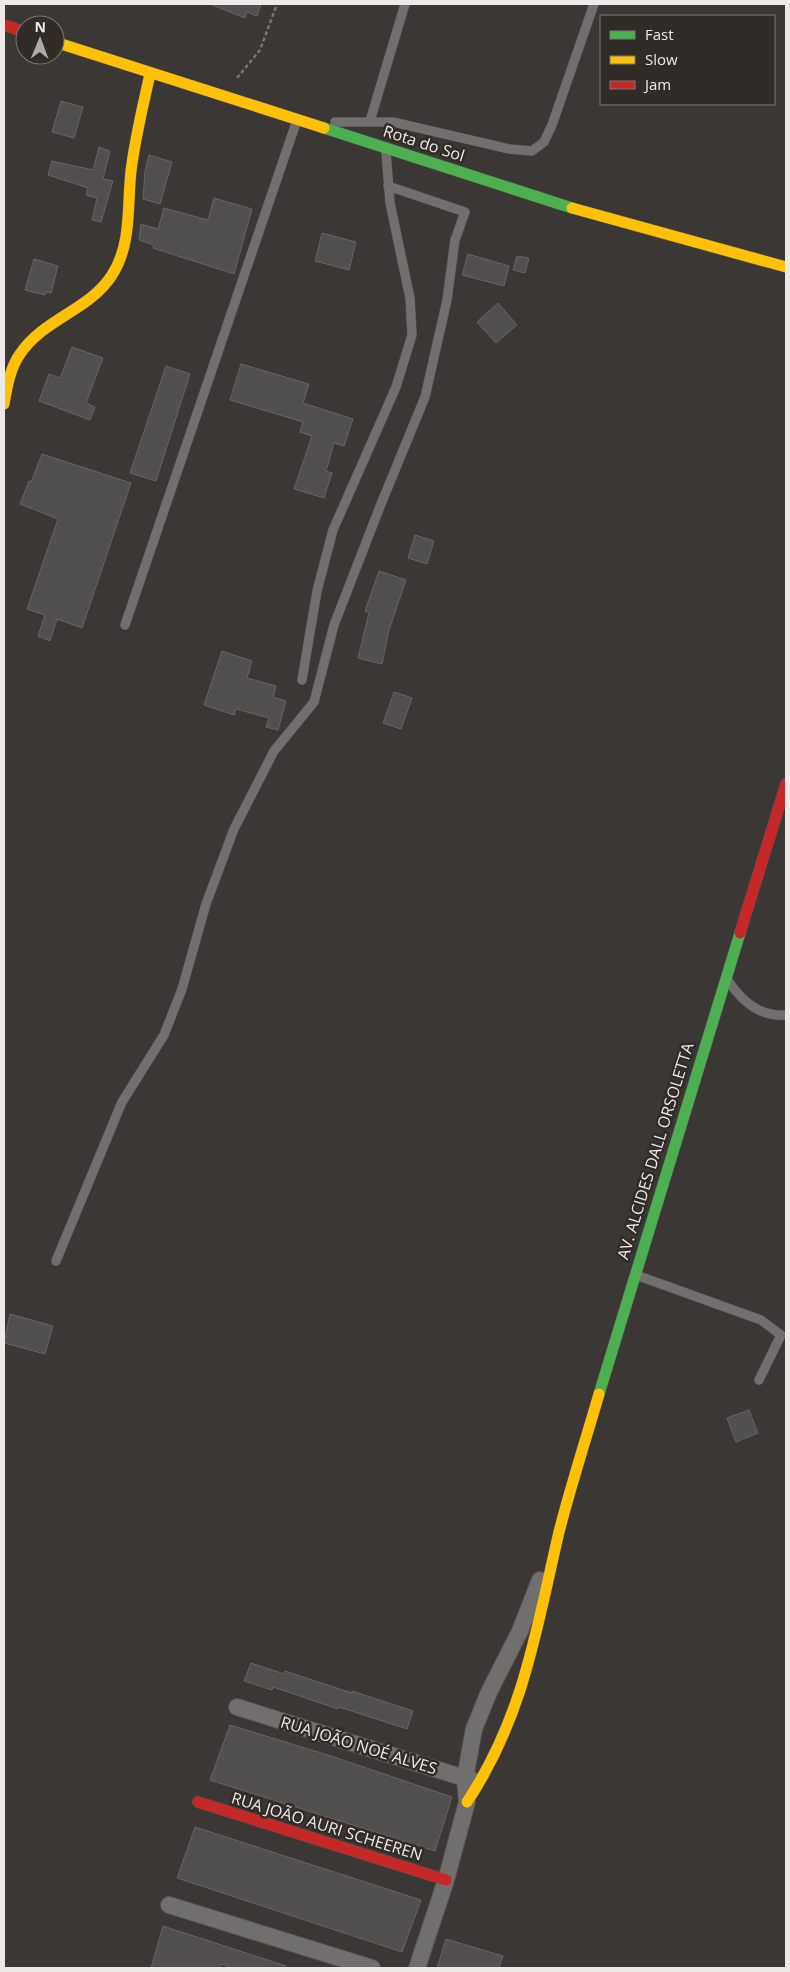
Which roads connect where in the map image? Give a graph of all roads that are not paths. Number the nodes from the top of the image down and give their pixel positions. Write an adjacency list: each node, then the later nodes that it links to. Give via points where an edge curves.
1 (405, 4): 5 (lane)
2 (594, 4): 5 (lane, via 552,125 544,142 532,151 509,149 393,122)
3 (65, 45): 4 (main road, Rota do Sol)
4 (150, 74): 6 (main road, Rota do Sol); 10 (main road, via 131,172 124,248 113,274 97,294 24,348 8,382)
5 (370, 121): 6 (lane)
6 (302, 122): 7 (main road, Rota do Sol); 11 (lane)
7 (386, 148): 8 (lane); 9 (main road, Rota do Sol, via 563,205)
8 (388, 186): 12 (lane, via 410,298 412,335 396,387 333,530 317,591); 16 (lane, via 465,212 455,240 447,300 425,397 334,625 314,702 274,751 234,829 164,1035 122,1102)
9 (786, 267)
10 (4, 404)
11 (125, 625)
12 (302, 680)
13 (786, 784): 14 (main road, AV. ALCIDES DALL ORSOLETTA)
14 (726, 978): 15 (lane, via 742,1001 772,1016); 17 (main road, AV. ALCIDES DALL ORSOLETTA)
15 (786, 1015)
16 (56, 1261)
17 (634, 1274): 18 (lane, via 761,1320 781,1335); 19 (main road, AV. ALCIDES DALL ORSOLETTA)
18 (760, 1380)
19 (560, 1530): 21 (street, via 520,1631 474,1729); 22 (main road, AV. ALCIDES DALL ORSOLETTA, via 521,1687 502,1741)
20 (237, 1708): 21 (street, RUA JOÃO NOÉ ALVES)
21 (465, 1778): 22 (street, RUA JOÃO NOÉ ALVES); 24 (street)
22 (481, 1783): 24 (main road, AV. ALCIDES DALL ORSOLETTA)
23 (198, 1802): 25 (main road, RUA JOÃO AURI SCHEEREN)
24 (467, 1802): 25 (street)
25 (446, 1880): 28 (street)
26 (169, 1905): 27 (street)
27 (372, 1968)
28 (417, 1968)

